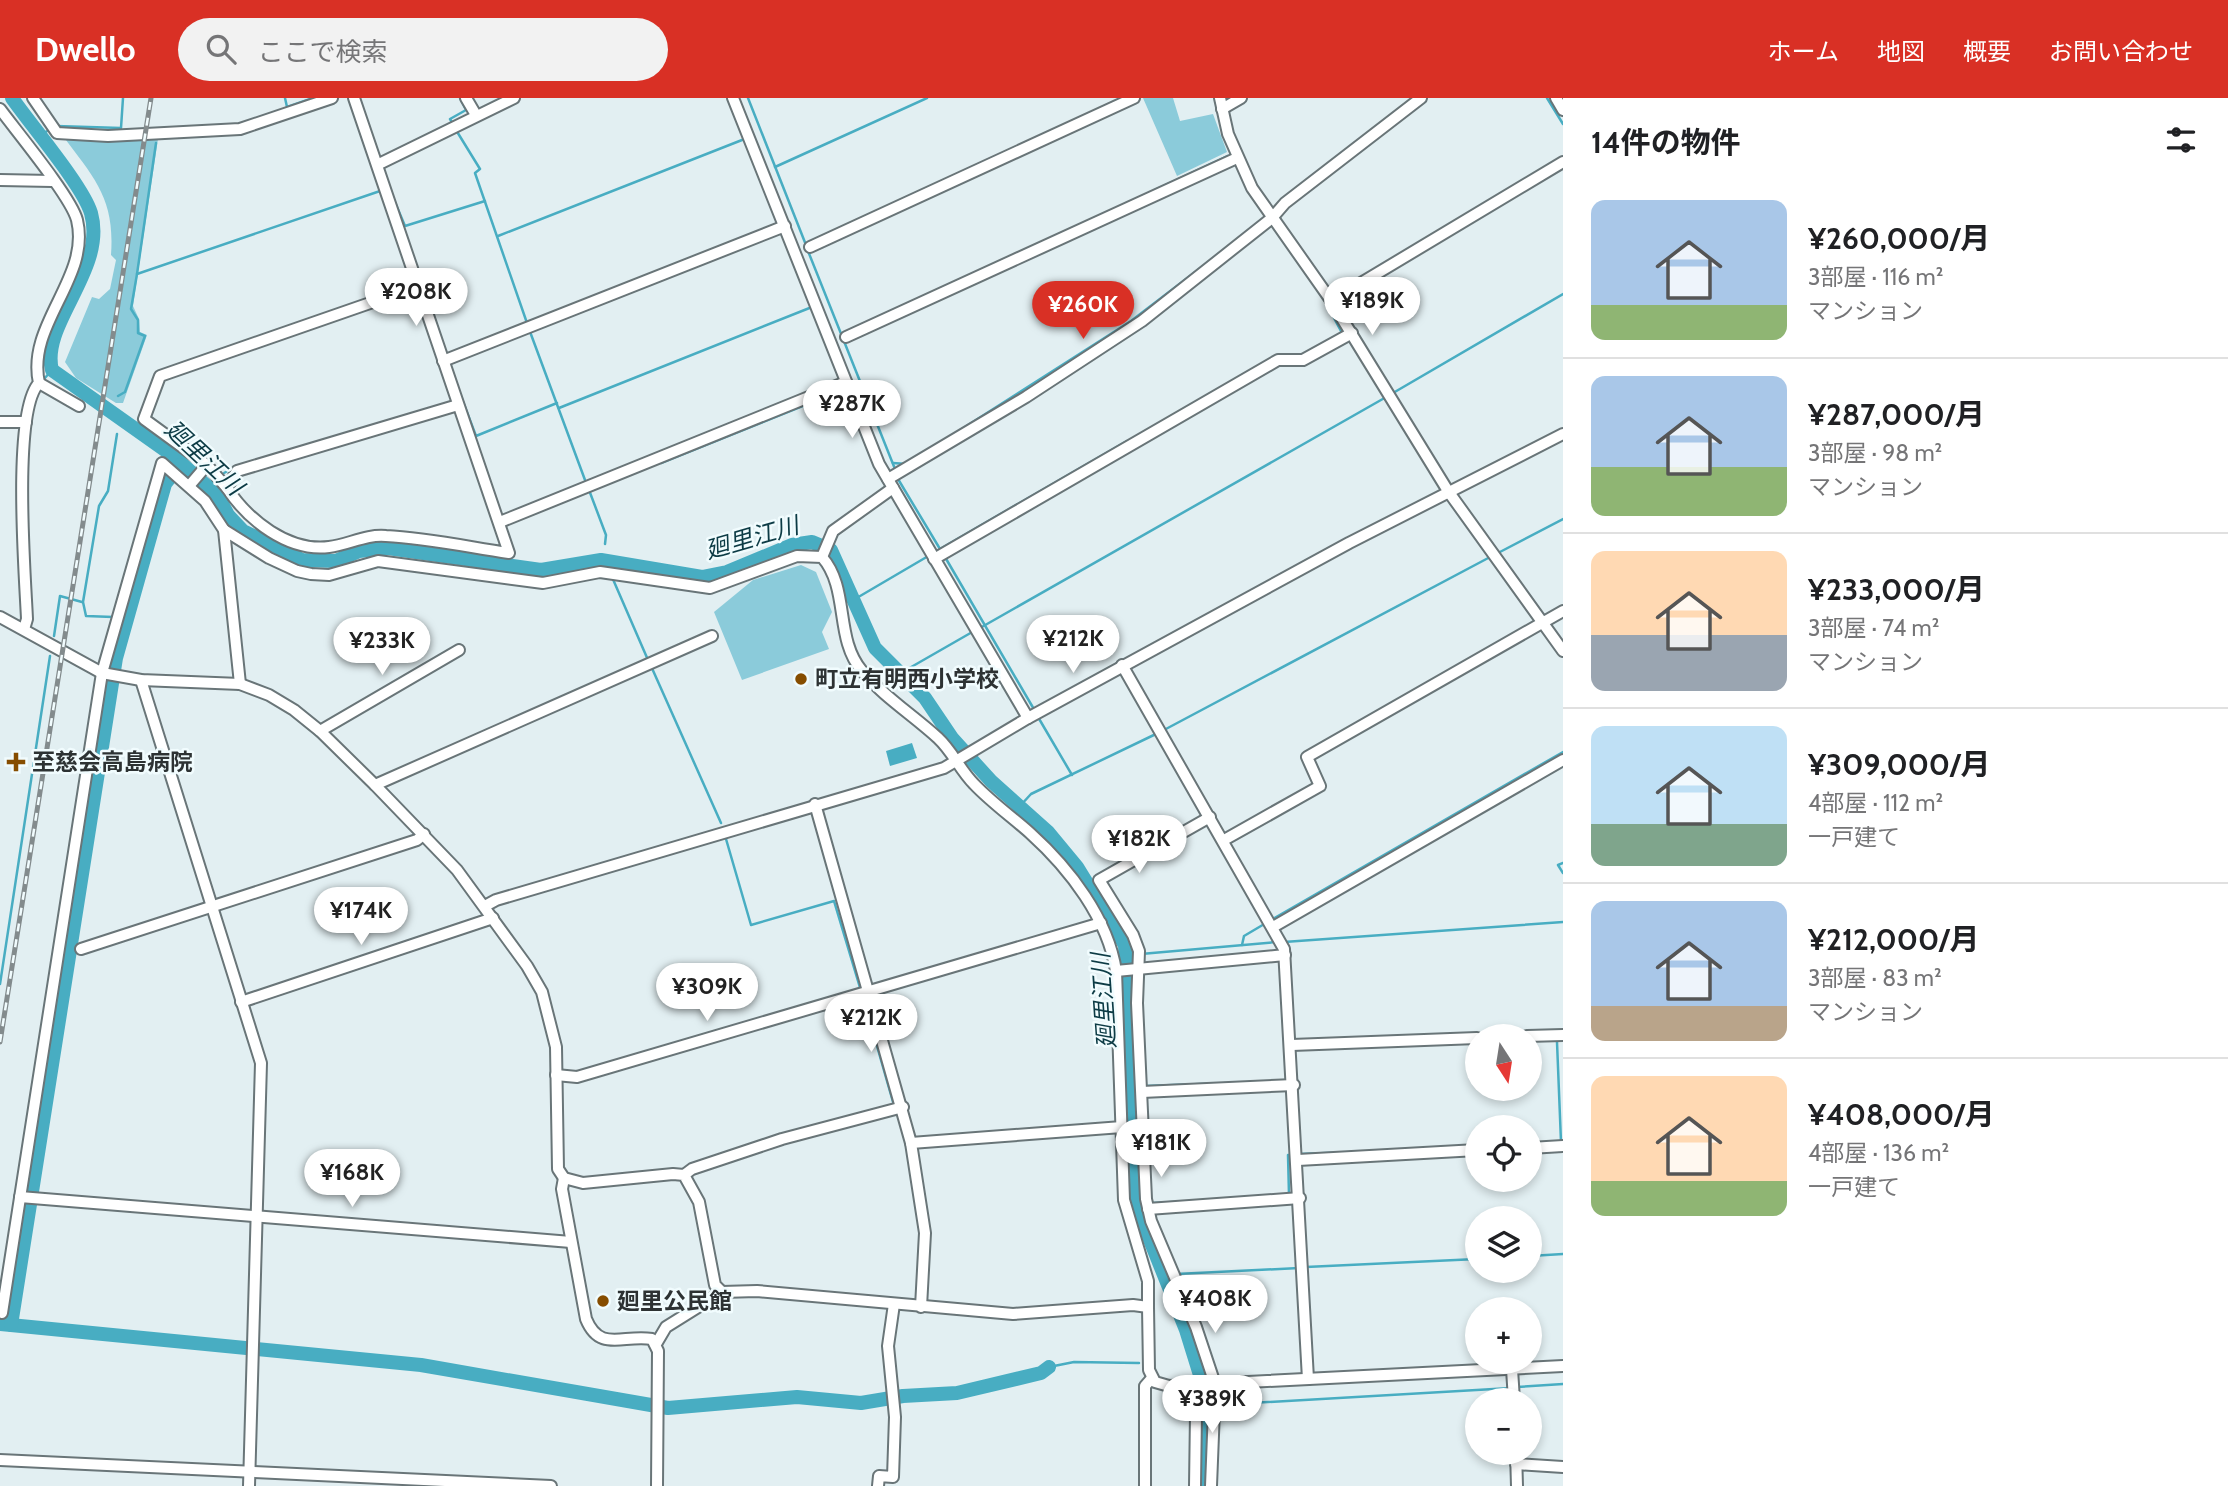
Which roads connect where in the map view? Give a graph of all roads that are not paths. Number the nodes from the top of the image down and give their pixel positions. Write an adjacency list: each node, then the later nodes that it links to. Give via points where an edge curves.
1 (33, 98): 2 (street, via 53,128 108,136 240,129)
2 (332, 98)
3 (354, 98): 17 (street)
4 (466, 98): 14 (street)
5 (514, 98): 14 (street)
6 (733, 98): 21 (street)
7 (1134, 98): 22 (street)
8 (1241, 98): 11 (street)
9 (1421, 98): 20 (street)
10 (1556, 98): 13 (street)
11 (1221, 104): 15 (street)
12 (0, 109): 19 (street)
13 (1563, 110)
14 (475, 115): 17 (street)
15 (1237, 158): 20 (street); 26 (street)
16 (1563, 162): 24 (street)
17 (379, 164): 23 (street)
18 (0, 180): 19 (street)
19 (52, 181): 29 (street, via 74,212 79,239 76,257 38,343 36,369)
20 (1270, 215): 24 (street); 36 (street, via 1142,321)
21 (785, 226): 27 (street); 28 (street)
22 (810, 247)
23 (419, 286): 27 (street); 35 (street, via 160,376 144,419)
24 (1329, 298): 25 (street)
25 (1352, 333): 39 (street); 42 (street, via 1303,360 1279,360)
26 (846, 337)
27 (443, 361): 30 (street)
28 (846, 382): 36 (street); 40 (street)
29 (41, 385): 31 (street); 33 (street, via 32,390)
30 (457, 402): 38 (street, via 237,471); 40 (street)
31 (79, 406)
32 (0, 422): 33 (street)
33 (26, 422): 47 (street)
34 (1563, 434): 39 (street)
35 (207, 465): 37 (street); 38 (street)
36 (893, 479): 42 (street); 43 (street, via 829,537)
37 (189, 486): 41 (street); 52 (street, via 162,463)
38 (227, 488): 40 (street, via 256,523 312,547 385,535 509,553)
39 (1448, 491): 46 (street); 51 (street)
40 (500, 522)
41 (224, 530): 43 (street, via 297,571 330,575 378,561 543,583 586,573 614,573 710,588 797,556); 54 (street)
42 (936, 555): 55 (street, via 976,630)
43 (822, 557): 58 (street, via 836,578 846,636 860,668)
44 (1563, 611): 46 (street)
45 (0, 617): 47 (street)
46 (1545, 622): 50 (street); 63 (street, via 1307,757 1320,786)
47 (24, 629): 52 (street)
48 (712, 636): 59 (street)
49 (459, 650): 56 (street)
50 (1563, 651)
51 (1122, 666): 55 (street); 61 (street)
52 (102, 673): 53 (street); 91 (street)
53 (141, 680): 54 (street); 65 (street)
54 (240, 684): 56 (street, via 295,710)
55 (1033, 715): 58 (street)
56 (320, 732): 59 (street)
57 (1563, 760): 68 (street)
58 (959, 761): 60 (street); 67 (street, via 975,786 1045,847)
59 (375, 785): 62 (street)
60 (815, 804): 64 (street); 73 (street)
61 (1210, 817): 63 (street); 71 (street, via 1098,880 1133,935)
62 (424, 834): 64 (street); 65 (street)
63 (1224, 841): 68 (street)
64 (485, 906): 66 (street)
65 (210, 907): 70 (street); 74 (street)
66 (493, 918): 74 (street); 79 (street, via 542,992 551,1020)
67 (1101, 923): 72 (street); 73 (street)
68 (1271, 923): 69 (street)
69 (1283, 948): 71 (street); 78 (street)
70 (81, 949)
71 (1138, 970): 72 (street); 81 (street)
72 (1119, 971): 83 (street)
73 (864, 993): 79 (street, via 577,1077); 82 (street)
74 (241, 1002): 94 (street, via 261,1063)
75 (1563, 1035): 76 (street)
76 (1542, 1036)
77 (1465, 1038): 78 (street)
78 (1292, 1045): 80 (street)
79 (556, 1075): 90 (street, via 558,1169)
80 (1294, 1085): 81 (street); 88 (street)
81 (1142, 1088): 93 (street)
82 (903, 1107): 84 (street); 89 (street, via 782,1139)
83 (1122, 1127): 84 (street); 99 (street, via 1124,1200 1148,1281)
84 (911, 1143): 98 (street, via 925,1233)
85 (1563, 1146): 86 (street)
86 (1542, 1147)
87 (1465, 1150): 88 (street)
88 (1298, 1156): 92 (street)
89 (684, 1175): 90 (street, via 583,1183); 96 (street, via 699,1202 715,1285)
90 (564, 1178): 95 (street)
91 (19, 1196): 94 (street); 100 (street)
92 (1300, 1198): 93 (street); 106 (street)
93 (1148, 1209): 107 (street)
94 (257, 1217): 95 (street); 113 (street)
95 (571, 1242): 101 (street, via 591,1331 600,1338 642,1337)
96 (722, 1292): 97 (street); 101 (street, via 666,1327)
97 (894, 1304): 98 (street); 117 (street, via 888,1346 895,1417 893,1477 879,1476)
98 (921, 1307): 99 (street, via 1013,1314)
99 (1148, 1307): 105 (street)
100 (2, 1313)
101 (656, 1344): 116 (street)
102 (1563, 1366): 103 (street)
103 (1542, 1367)
104 (1465, 1371): 106 (street)
105 (1152, 1378): 108 (street, via 1160,1385); 118 (street, via 1145,1386)
106 (1308, 1379): 107 (street)
107 (1215, 1384): 108 (street); 120 (street)
108 (1192, 1385): 119 (street)
109 (0, 1460): 113 (street)
110 (1542, 1463): 112 (street)
111 (1516, 1465): 121 (street)
112 (1563, 1467)
113 (250, 1472): 114 (street); 115 (street)
114 (249, 1486)
115 (551, 1486)
116 (657, 1486)
117 (878, 1486)
118 (1145, 1486)
119 (1195, 1486)
120 (1211, 1486)
121 (1517, 1486)

